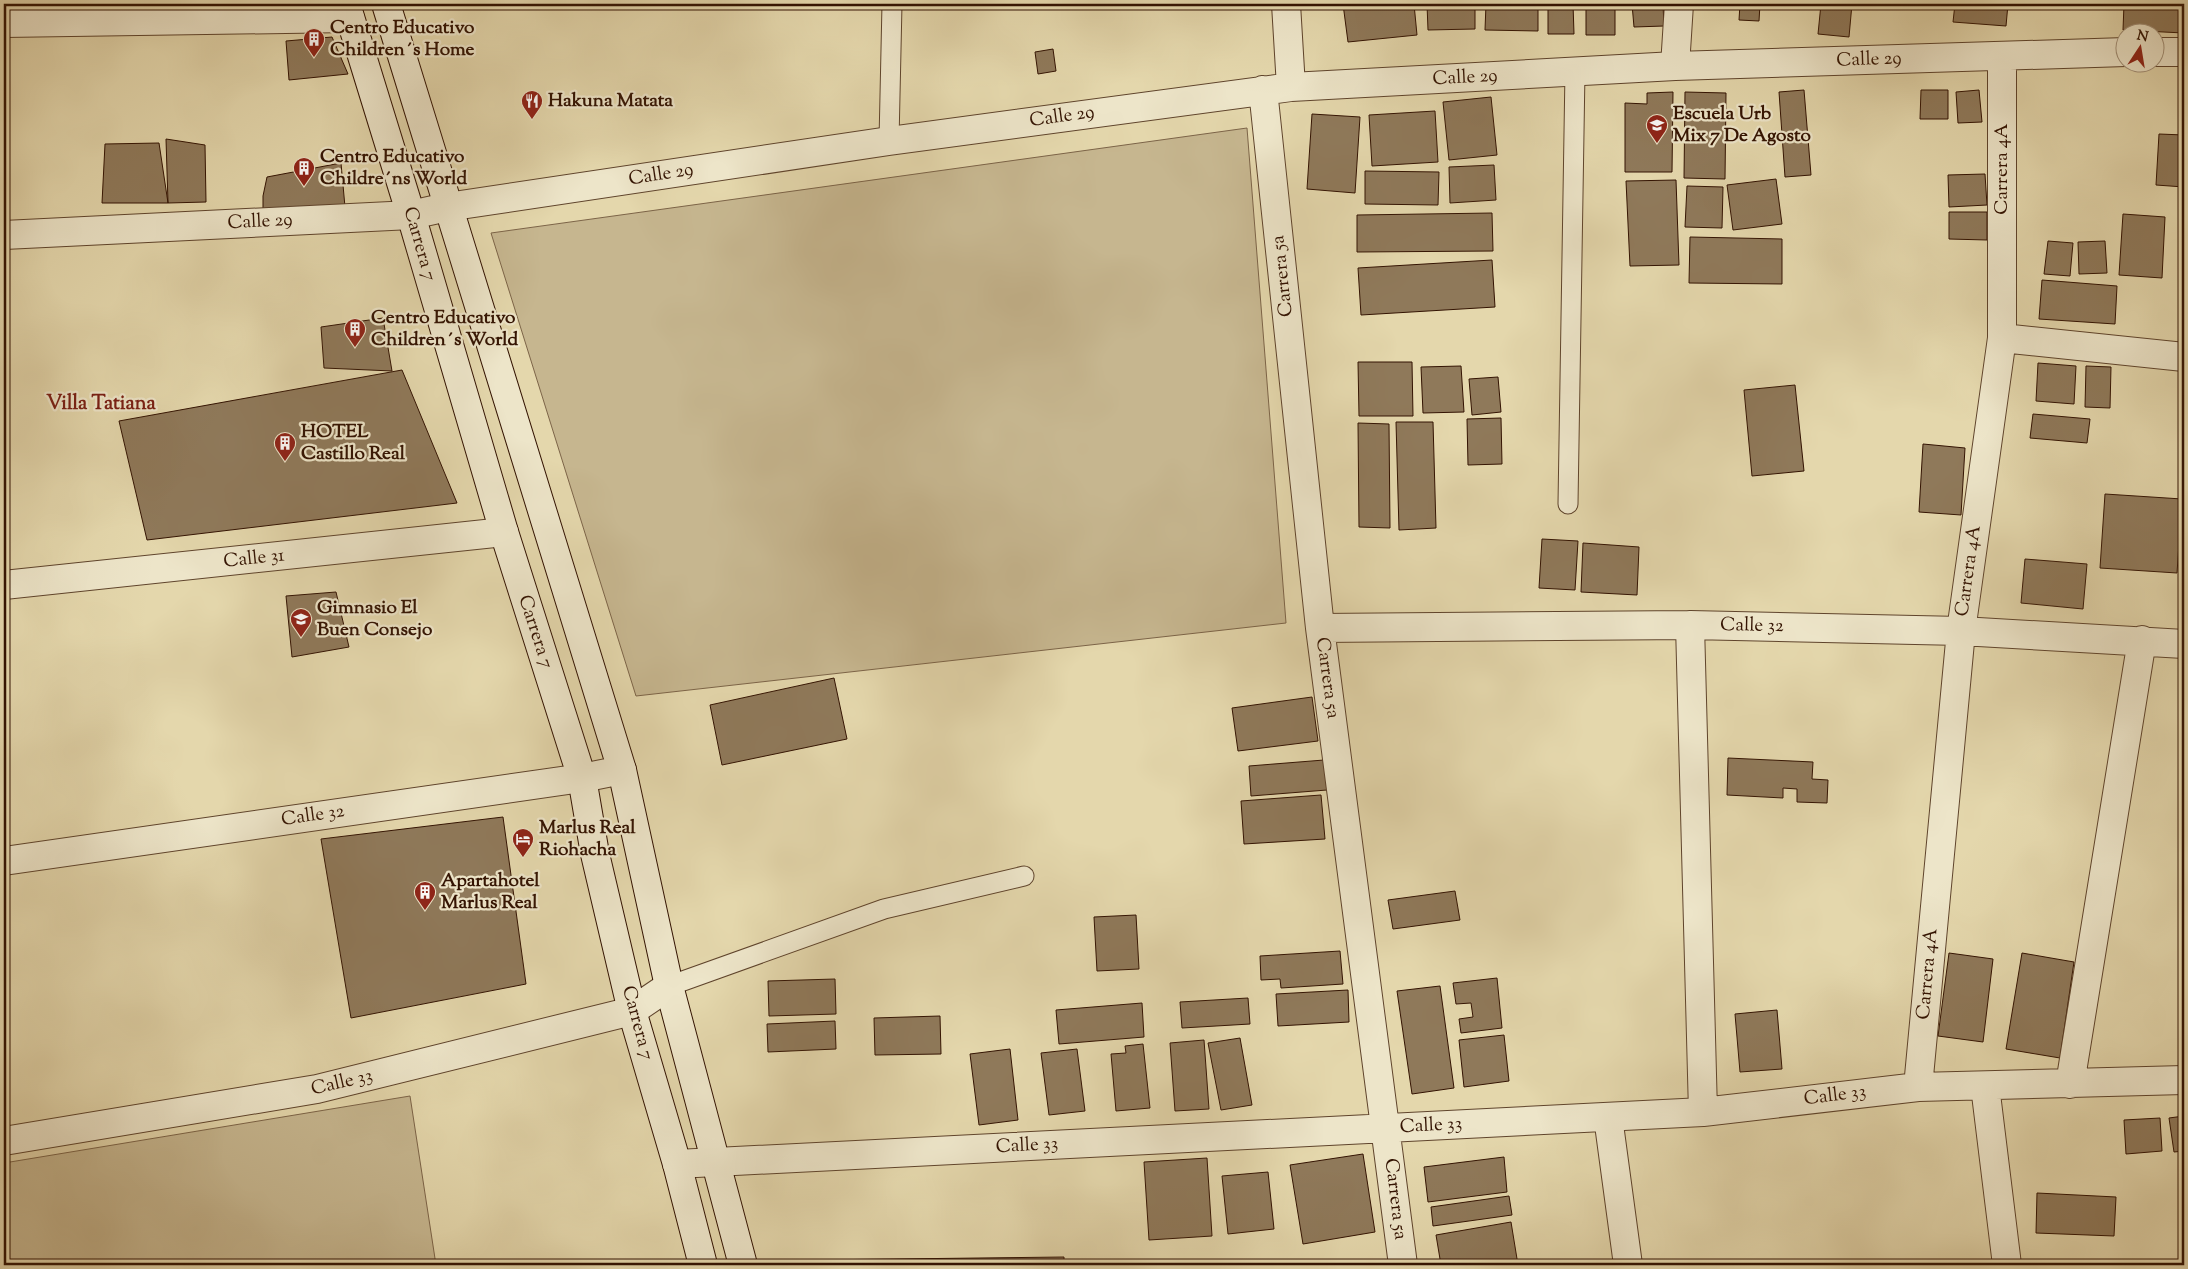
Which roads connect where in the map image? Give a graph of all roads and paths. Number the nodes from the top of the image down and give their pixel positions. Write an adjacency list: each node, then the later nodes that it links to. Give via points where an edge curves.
1 (386, 4): 16 (street, Carrera 7)
2 (892, 4): 15 (lane)
3 (1286, 4): 13 (street)
4 (1679, 4): 11 (street)
5 (348, 11): 6 (street); 17 (street, Carrera 7)
6 (4, 23)
7 (2116, 52): 10 (street, Calle 29)
8 (2166, 52): 9 (street)
9 (2184, 52)
10 (2002, 56): 11 (street, Calle 29); 19 (street, Carrera 4A)
11 (1675, 66): 12 (street, Calle 29)
12 (1575, 72): 13 (street, Calle 29); 21 (lane)
13 (1291, 87): 14 (street, Calle 29)
14 (1263, 90): 15 (street, Calle 29); 25 (street, Carrera 5a)
15 (889, 141): 16 (street, Calle 29)
16 (447, 207): 17 (street, Calle 29); 29 (street, Carrera 7)
17 (411, 215): 18 (street, Calle 29); 22 (street, Carrera 7)
18 (4, 235)
19 (2002, 338): 20 (street); 26 (street, Carrera 4A)
20 (2184, 357)
21 (1568, 504)
22 (504, 532): 23 (street, Calle 31); 30 (street, Carrera 7)
23 (4, 586)
24 (1690, 625): 25 (street, Calle 32); 26 (street, Calle 32); 39 (street)
25 (1320, 628): 41 (street, Carrera 5a)
26 (1961, 631): 27 (street, Calle 32); 38 (street, Carrera 4A)
27 (2142, 640): 28 (street, Calle 32); 36 (street)
28 (2184, 644)
29 (622, 770): 30 (street, Calle 32); 33 (street, Carrera 7)
30 (582, 778): 31 (street, Calle 32); 34 (street, Carrera 7, via 595,854)
31 (4, 861)
32 (1024, 876): 33 (lane, via 884,909)
33 (669, 986): 34 (street, Calle 33); 43 (street, Carrera 7)
34 (632, 1011): 42 (street, Calle 33, via 317,1090); 44 (street, Carrera 7)
35 (2184, 1080): 36 (street, Calle 33)
36 (2070, 1084): 37 (street, Calle 33)
37 (1985, 1086): 38 (street, Calle 33); 49 (street)
38 (1918, 1087): 39 (street, Calle 33)
39 (1703, 1112): 40 (street, Calle 33)
40 (1608, 1117): 41 (street, Calle 33); 48 (street)
41 (1386, 1128): 43 (street, Calle 33); 47 (street, Carrera 5a)
42 (4, 1142)
43 (714, 1161): 44 (street, Calle 33); 46 (street, Carrera 7)
44 (677, 1164): 45 (street, Carrera 7)
45 (703, 1265)
46 (743, 1265)
47 (1403, 1265)
48 (1628, 1265)
49 (2007, 1265)

